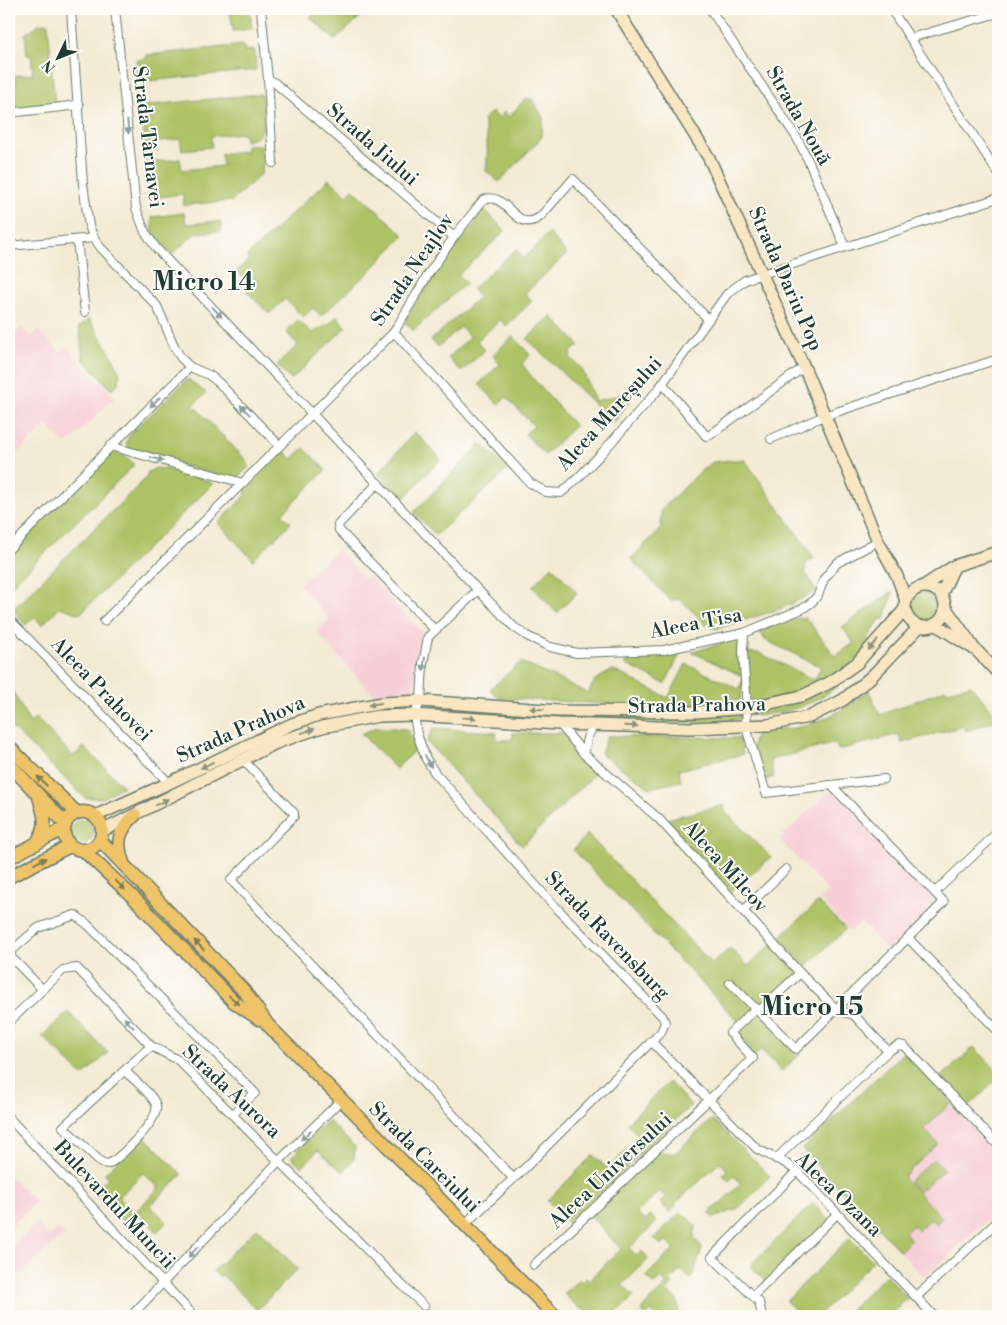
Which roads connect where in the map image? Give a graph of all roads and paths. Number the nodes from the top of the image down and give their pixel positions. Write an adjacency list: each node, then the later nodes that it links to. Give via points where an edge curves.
1 (71, 9): 10 (street)
2 (115, 9): 28 (street, Strada Târnavei, one-way to 28, via 136,208 145,232 156,248)
3 (261, 9): 9 (street)
4 (616, 9): 20 (street, Strada Dariu Pop, via 709,158)
5 (710, 9): 19 (street, Strada Nouă, via 797,138)
6 (891, 9): 8 (street)
7 (998, 13): 8 (street)
8 (910, 38): 13 (street)
9 (268, 79): 12 (street); 15 (street, Strada Jiului)
10 (79, 105): 11 (street); 16 (street, via 83,184 89,226)
11 (9, 113)
12 (273, 164)
13 (998, 173)
14 (998, 198): 19 (street, Aleea Mureșului)
15 (454, 237): 22 (street, Strada Neajlov, via 477,205 490,197 498,199 524,221 536,220 573,179); 23 (street, Strada Neajlov)
16 (94, 238): 17 (street); 25 (street, via 158,306 175,348)
17 (77, 240): 18 (street); 21 (street)
18 (9, 246)
19 (845, 247): 20 (street, Aleea Mureșului)
20 (762, 274): 22 (street, Aleea Mureșului, via 735,286); 26 (street, Strada Dariu Pop)
21 (85, 312)
22 (708, 319): 27 (street, Aleea Mureșului)
23 (394, 332): 27 (street, Aleea Mureșului, via 530,482 546,492 561,493 577,479); 28 (street, Strada Neajlov)
24 (998, 359): 29 (street)
25 (190, 367): 31 (street, one-way to 25, via 218,382); 32 (street, one-way to 32)
26 (804, 367): 27 (street, via 706,436); 29 (street, Strada Dariu Pop)
27 (663, 384)
28 (312, 414): 31 (street, Strada Neajlov); 34 (street, Aleea Tisa)
29 (824, 416): 30 (street); 35 (street, Strada Dariu Pop)
30 (771, 439)
31 (279, 445): 33 (street, Strada Neajlov)
32 (110, 446): 33 (street, one-way to 33); 36 (street)
33 (243, 483): 46 (street, Strada Neajlov)
34 (378, 483): 41 (street, Aleea Tisa); 49 (street, via 338,525 339,530)
35 (878, 541): 39 (street, Strada Dariu Pop); 50 (street, Aleea Tisa, via 837,563 824,579 818,595 802,609)
36 (9, 549)
37 (998, 552): 38 (street)
38 (954, 566): 40 (street); 42 (street)
39 (897, 576): 40 (street, Strada Dariu Pop); 43 (street, Strada Dariu Pop)
40 (918, 588): 42 (street, via 929,586); 43 (street, via 909,594)
41 (478, 590): 49 (street); 50 (street, Aleea Tisa, via 514,627 528,636 550,647 577,653 664,650)
42 (941, 594): 44 (street)
43 (905, 605): 48 (street, via 908,617); 54 (street, Strada Prahova, one-way to 54, via 857,663 829,683 802,696)
44 (945, 607): 47 (street, via 941,620); 51 (street)
45 (9, 619): 65 (street, Aleea Prahovei)
46 (104, 621)
47 (936, 624): 48 (street); 51 (street)
48 (920, 626): 59 (street, Strada Prahova, via 871,677 843,700 809,717)
49 (435, 630): 53 (street, one-way to 53, via 428,638)
50 (744, 633): 54 (street)
51 (976, 650): 52 (street)
52 (997, 670)
53 (421, 701): 55 (street, Strada Prahova, one-way to 53); 56 (street); 65 (street, Strada Prahova, one-way to 65, via 382,703 319,715 292,724)
54 (747, 708): 55 (street, Strada Prahova, via 697,712); 59 (street)
55 (559, 711): 57 (street)
56 (414, 715): 57 (street, Strada Prahova, one-way to 57); 62 (street, Strada Prahova, one-way to 56, via 322,727 379,716); 93 (street, Strada Ravensburg, one-way to 93, via 426,759 434,773 549,900 663,1017 664,1027)
57 (559, 724): 58 (street, Strada Prahova); 61 (street, Aleea Milcov)
58 (594, 725): 59 (street, Strada Prahova, one-way to 59); 61 (street)
59 (746, 727): 66 (street, via 766,793)
60 (9, 747): 68 (main road, one-way to 60)
61 (584, 754): 82 (street, Aleea Milcov, via 659,819)
62 (243, 760): 69 (street, Strada Prahova, one-way to 62); 105 (street, via 294,816 231,880)
63 (9, 764): 67 (main road)
64 (884, 779): 66 (street)
65 (169, 784): 70 (street, Strada Prahova)
66 (831, 785): 81 (street)
67 (38, 794): 71 (main road); 74 (main road, via 46,822)
68 (77, 813): 70 (main road); 71 (main road)
69 (135, 815): 73 (street, Strada Prahova); 78 (main road, via 120,836)
70 (95, 816): 73 (main road, via 100,821)
71 (64, 826): 74 (main road); 75 (main road, via 64,838)
72 (998, 832): 81 (street)
73 (101, 836): 76 (main road, via 96,846); 78 (main road, Strada Careiului)
74 (36, 844): 77 (main road)
75 (70, 846): 76 (main road); 80 (main road, one-way to 75)
76 (84, 851): 91 (main road, Strada Careiului, one-way to 91, via 234,1002)
77 (9, 858)
78 (125, 868): 91 (main road, Strada Careiului, one-way to 78, via 245,992)
79 (786, 869): 82 (street)
80 (9, 876)
81 (935, 892): 83 (street, via 944,902)
82 (744, 910): 85 (street, Aleea Milcov)
83 (908, 938): 89 (street); 92 (street)
84 (9, 954): 87 (street); 99 (street, via 38,928 75,915 255,1093)
85 (800, 973): 88 (street); 89 (street, Aleea Milcov)
86 (730, 983): 88 (street)
87 (42, 989): 90 (street, Strada Aurora); 94 (street, Strada Aurora, one-way to 87, via 77,968 63,970)
88 (757, 1010): 89 (street, via 796,1049); 98 (street, Aleea Universului, via 730,1033 753,1058)
89 (837, 1010): 95 (street, Aleea Milcov, via 854,1015)
90 (9, 1022)
91 (268, 1025): 97 (main road, Strada Careiului)
92 (998, 1031)
93 (651, 1041): 98 (street, Aleea Ozana); 105 (street, Strada Ravensburg)
94 (151, 1046): 96 (street); 99 (street, Strada Aurora, via 178,1060)
95 (888, 1051): 101 (street, via 898,1044 904,1046); 102 (street)
96 (125, 1070): 96 (street, via 156,1104 156,1111 150,1124 120,1154 109,1164 102,1163 64,1127)
97 (341, 1100): 103 (street, one-way to 103); 108 (main road, Strada Careiului)
98 (709, 1101): 102 (street, Aleea Ozana, via 757,1149); 109 (street, Aleea Universului)
99 (233, 1114): 103 (street, Strada Aurora)
100 (9, 1118): 110 (street, Bulevardul Muncii)
101 (998, 1145)
102 (776, 1159): 104 (street, Aleea Ozana)
103 (279, 1161): 110 (street, one-way to 110); 113 (street, Strada Aurora)
104 (797, 1171): 106 (street, Aleea Ozana); 111 (street, via 712,1257)
105 (513, 1178): 108 (street, Strada Ravensburg)
106 (837, 1214): 111 (street); 112 (street, Aleea Ozana)
107 (998, 1221): 112 (street)
108 (464, 1225): 116 (main road, Strada Careiului)
109 (534, 1265)
110 (164, 1282): 114 (street); 115 (street, Bulevardul Muncii)
111 (753, 1296): 117 (street, via 759,1302)
112 (916, 1297): 118 (street, Aleea Ozana)
113 (424, 1306)
114 (131, 1316)
115 (194, 1316)
116 (555, 1316)
117 (762, 1316)
118 (933, 1316)

